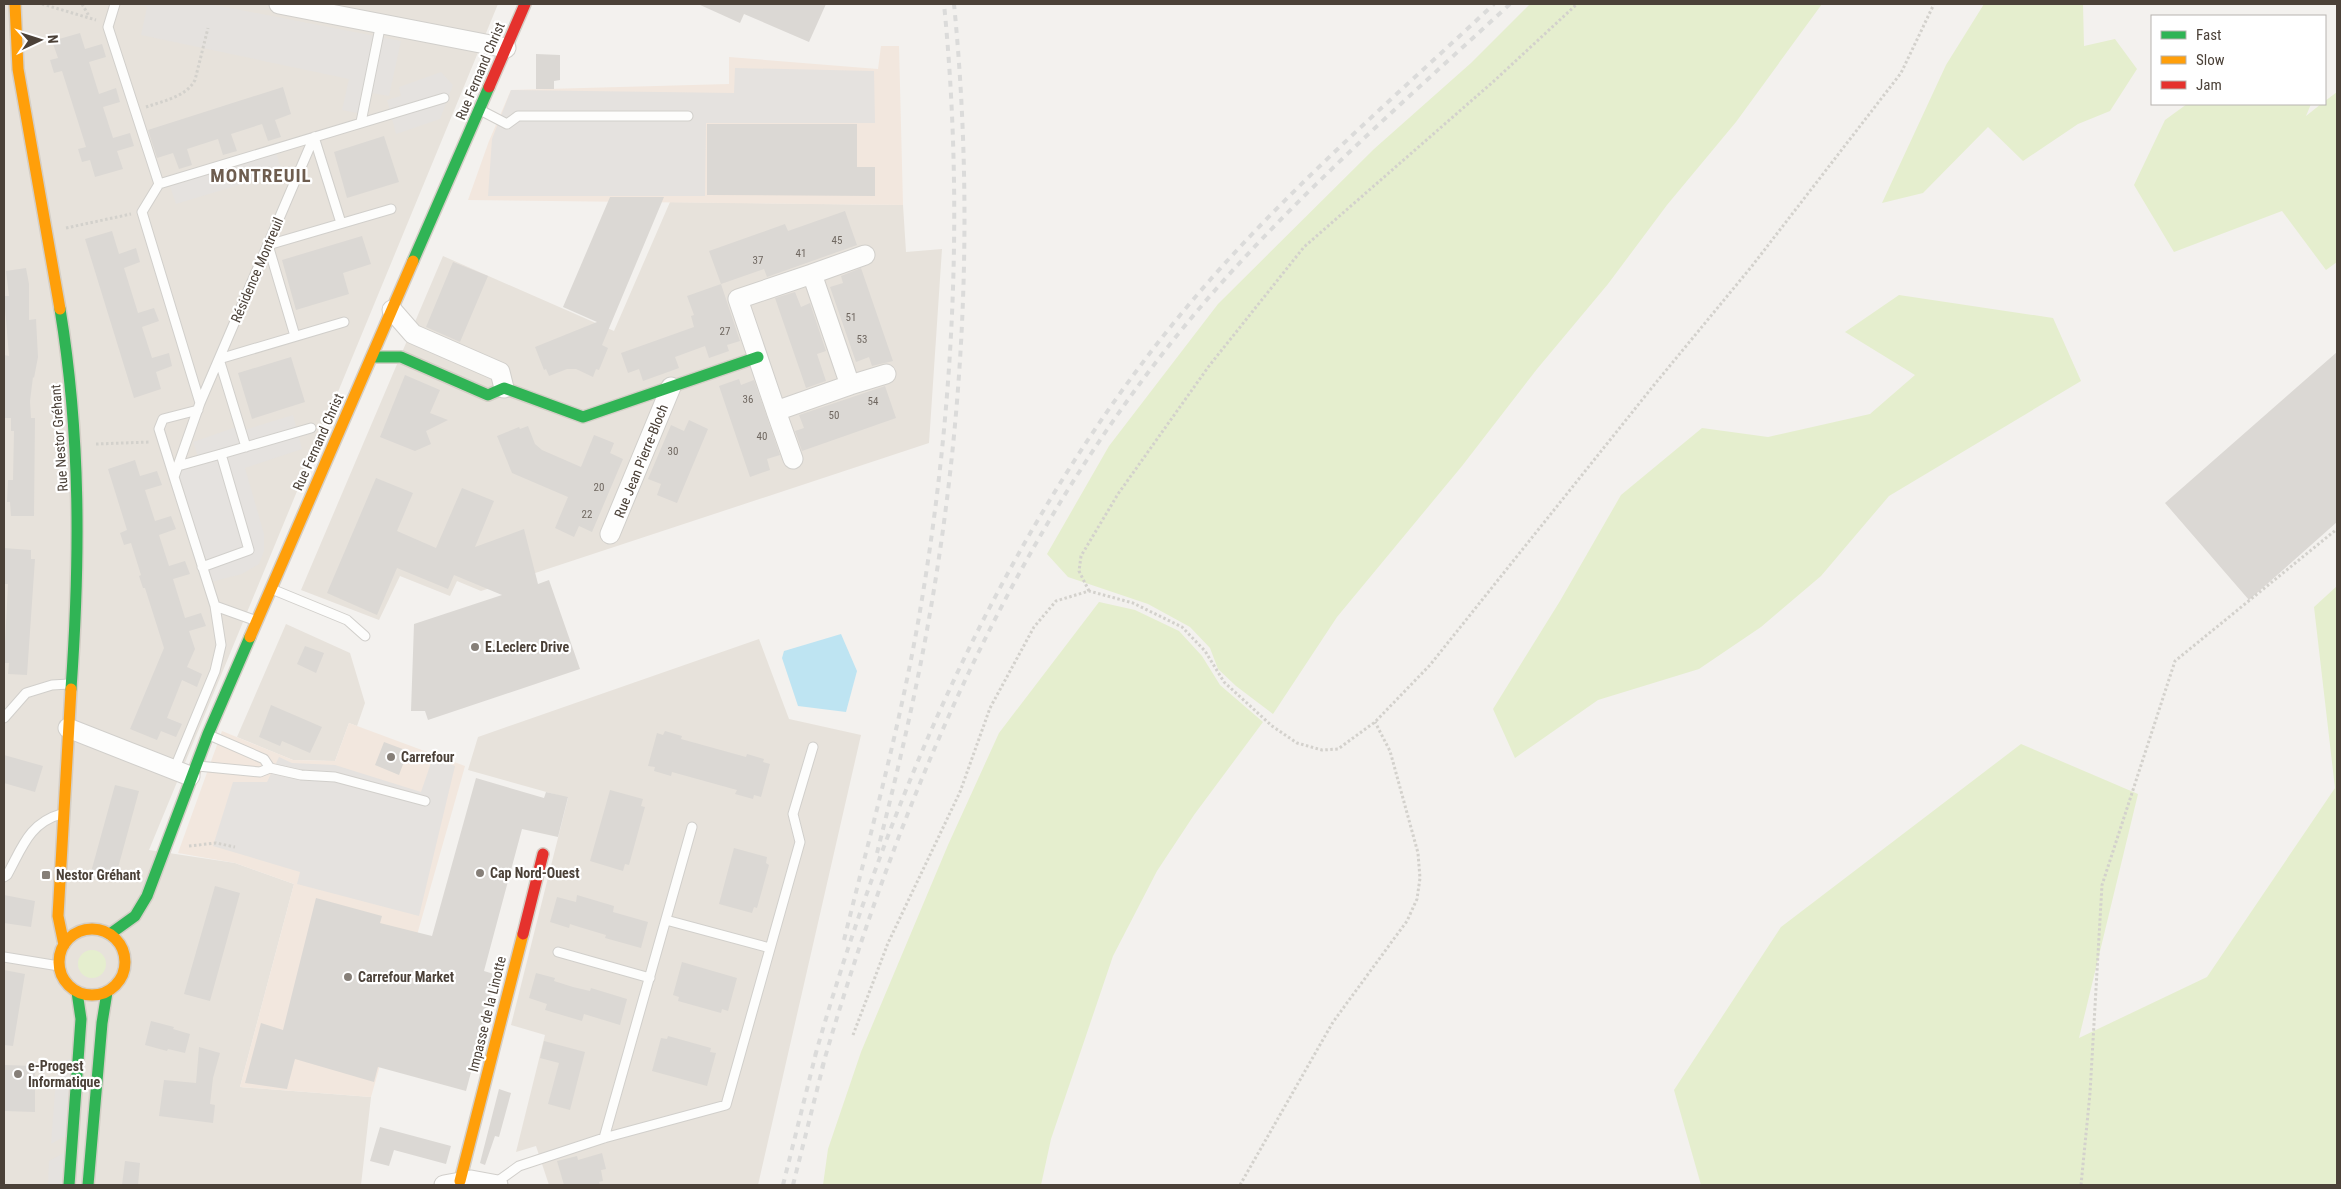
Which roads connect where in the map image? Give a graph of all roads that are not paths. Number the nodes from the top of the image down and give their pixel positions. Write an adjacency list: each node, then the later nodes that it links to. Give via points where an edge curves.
1 (15, 4): 6 (main road, Rue Nestor Gréhant)
2 (115, 4): 13 (lane, via 108,27)
3 (279, 4): 5 (street)
4 (525, 4): 7 (main road, Rue Fernand Christ)
5 (381, 23): 7 (street); 11 (lane)
6 (9, 38): 43 (main road, Rue Nestor Gréhant, via 68,361 78,506)
7 (506, 48): 9 (main road, Rue Fernand Christ)
8 (444, 98): 11 (lane)
9 (480, 109): 10 (lane, via 507,124 518,116); 19 (main road, Rue Fernand Christ)
10 (688, 116)
11 (360, 122): 12 (lane)
12 (314, 137): 13 (lane); 15 (lane); 16 (lane, Résidence Montreuil)
13 (159, 184): 29 (lane, via 142,212)
14 (391, 210): 15 (lane)
15 (341, 224): 16 (lane)
16 (268, 245): 21 (lane); 24 (lane, Résidence Montreuil)
17 (866, 255): 18 (street)
18 (812, 274): 23 (street, via 738,299); 26 (street)
19 (392, 310): 22 (main road, Rue Fernand Christ); 28 (street, via 413,334 500,372)
20 (344, 322): 21 (lane)
21 (295, 336): 24 (lane)
22 (372, 357): 28 (main road, via 401,357 488,395); 39 (main road, Rue Fernand Christ)
23 (758, 357): 27 (main road, Rue Jean Pierre-Bloch); 30 (street)
24 (219, 359): 29 (lane, Résidence Montreuil); 32 (lane)
25 (886, 374): 26 (street)
26 (850, 385): 30 (street)
27 (671, 387): 28 (main road, Rue Jean Pierre-Bloch, via 583,417); 37 (street, Rue Jean Pierre-Bloch)
28 (504, 388)
29 (199, 406): 35 (lane, Résidence Montreuil); 36 (lane, via 163,419 159,429)
30 (776, 411): 34 (street)
31 (311, 428): 32 (lane)
32 (246, 447): 33 (lane)
33 (221, 454): 35 (lane); 38 (lane, via 249,550)
34 (793, 459)
35 (178, 466): 36 (lane, Résidence Montreuil)
36 (174, 477): 38 (lane)
37 (610, 534)
38 (202, 566): 40 (lane)
39 (271, 588): 41 (main road, Rue Fernand Christ); 42 (lane, via 347,620)
40 (215, 606): 41 (lane); 49 (lane, via 221,645)
41 (257, 621): 46 (main road, Rue Fernand Christ)
42 (366, 636)
43 (72, 684): 44 (lane, via 52,685 26,693); 45 (main road, Rue Nestor Gréhant)
44 (4, 718)
45 (68, 728): 49 (street); 51 (main road, Rue Nestor Gréhant)
46 (208, 734): 48 (lane, via 264,758); 49 (main road, Rue Fernand Christ)
47 (813, 746): 65 (lane, via 793,814 800,842)
48 (270, 768): 49 (lane, via 260,772); 50 (lane, via 301,776 335,777)
49 (186, 771): 56 (main road, Rue Fernand Christ)
50 (425, 801)
51 (63, 813): 54 (main road, Rue Nestor Gréhant); 55 (lane, via 46,818 33,828)
52 (692, 827): 59 (lane)
53 (543, 854): 74 (main road, Impasse de la Linotte)
54 (62, 875): 57 (main road, Rue Nestor Gréhant); 63 (main road, Rue Nestor Gréhant, via 57,930)
55 (4, 877)
56 (147, 896): 60 (main road, Rue Fernand Christ); 62 (main road, Rue Fernand Christ, via 135,916)
57 (70, 899)
58 (81, 919): 61 (main road)
59 (666, 920): 65 (lane); 70 (lane)
60 (142, 923)
61 (89, 929): 62 (main road); 63 (main road, via 74,934)
62 (110, 934): 68 (main road, via 118,941)
63 (64, 945): 69 (main road)
64 (132, 945): 68 (main road)
65 (770, 948): 73 (lane, via 726,1105)
66 (558, 952): 70 (lane)
67 (4, 957): 69 (lane)
68 (125, 959): 72 (main road, via 121,978)
69 (59, 966): 71 (main road, via 68,985)
70 (650, 978): 73 (lane)
71 (77, 992): 72 (main road, via 92,995); 76 (main road, via 81,1019)
72 (107, 992): 77 (main road)
73 (604, 1138): 75 (lane, via 519,1166)
74 (452, 1183): 75 (street, via 471,1180)
75 (496, 1184)
76 (68, 1185)
77 (88, 1185)

